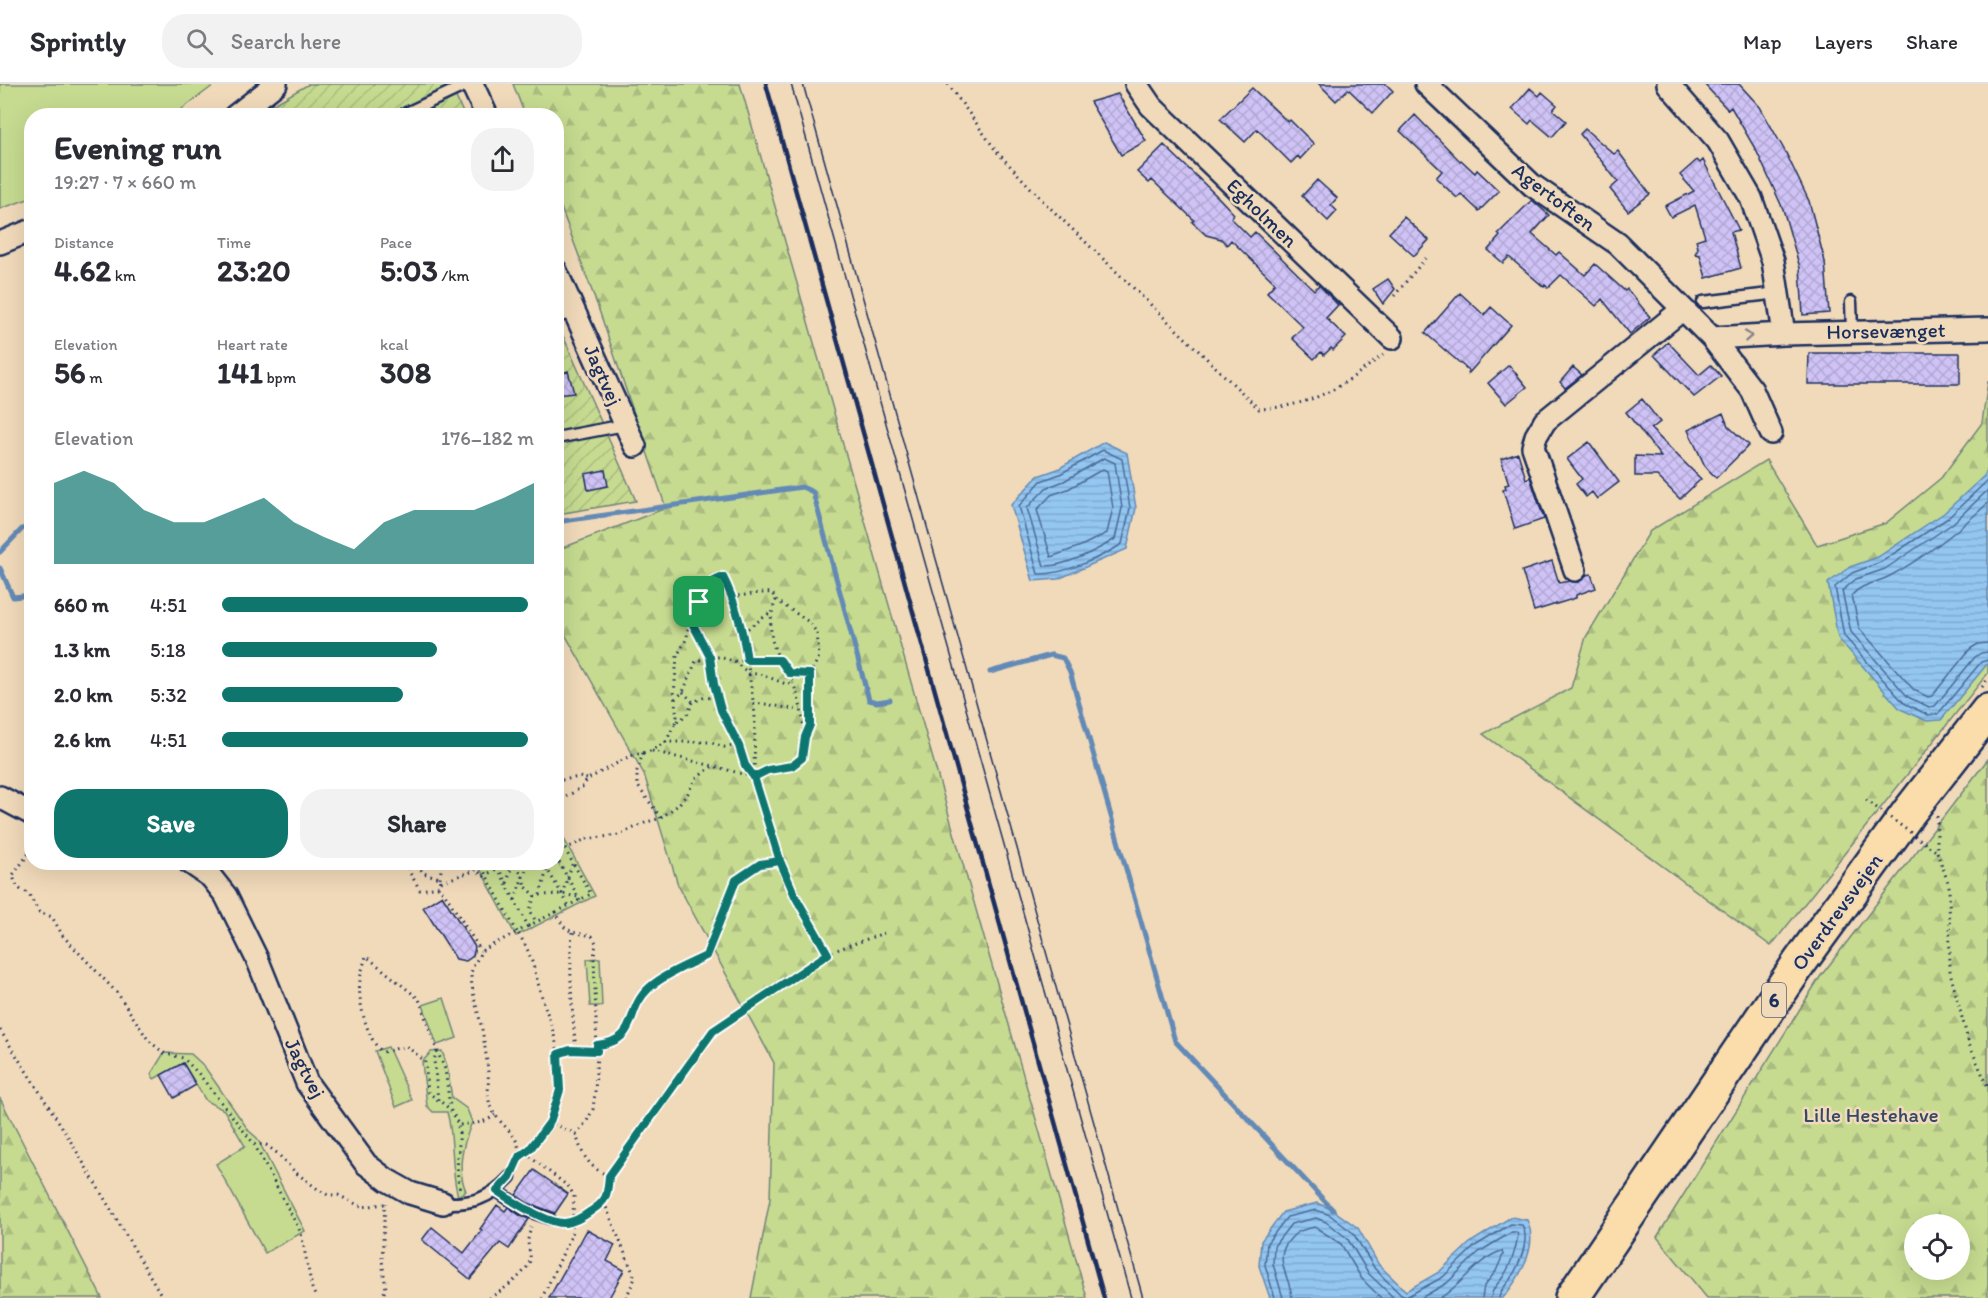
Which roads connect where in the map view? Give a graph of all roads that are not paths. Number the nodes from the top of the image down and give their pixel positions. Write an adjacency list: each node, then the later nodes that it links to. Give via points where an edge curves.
1 (276, 84): 6 (street)
2 (470, 84): 7 (lane); 8 (street)
3 (1136, 84): 18 (street, Egholmen, via 1151,106)
4 (1426, 84): 13 (street, Agertoften, via 1532,185 1618,244)
5 (1668, 84): 11 (street, via 1718,141 1751,198 1773,261)
6 (245, 108)
7 (418, 108)
8 (482, 108)
9 (24, 233): 10 (street)
10 (0, 243)
11 (1778, 293): 13 (lane); 17 (street)
12 (1851, 302): 16 (lane)
13 (1693, 306): 19 (street, Agertoften); 24 (street, via 1545,421 1536,436 1533,447)
14 (566, 314): 20 (street, Jagtvej)
15 (1988, 329): 16 (street, Horsevænget)
16 (1852, 331): 17 (street, Horsevænget)
17 (1784, 334): 19 (street, Horsevænget, one-way to 17)
18 (1392, 338)
19 (1713, 338): 21 (street, Agertoften, via 1752,390)
20 (626, 425): 22 (lane); 23 (street, Jagtvej)
21 (1771, 433)
22 (564, 437)
23 (635, 446)
24 (1575, 570)
25 (1988, 711): 33 (main road, Overdrevsvejen / 6, via 1800,962)
26 (0, 797): 27 (street)
27 (24, 810)
28 (201, 870): 31 (street, Jagtvej, via 226,896 308,1083 366,1164 410,1193)
29 (510, 1177): 30 (lane, Jagtvej)
30 (497, 1191): 31 (lane, Jagtvej, via 465,1204); 32 (lane, via 525,1210)
31 (443, 1203)
32 (549, 1218)
33 (1572, 1298)

